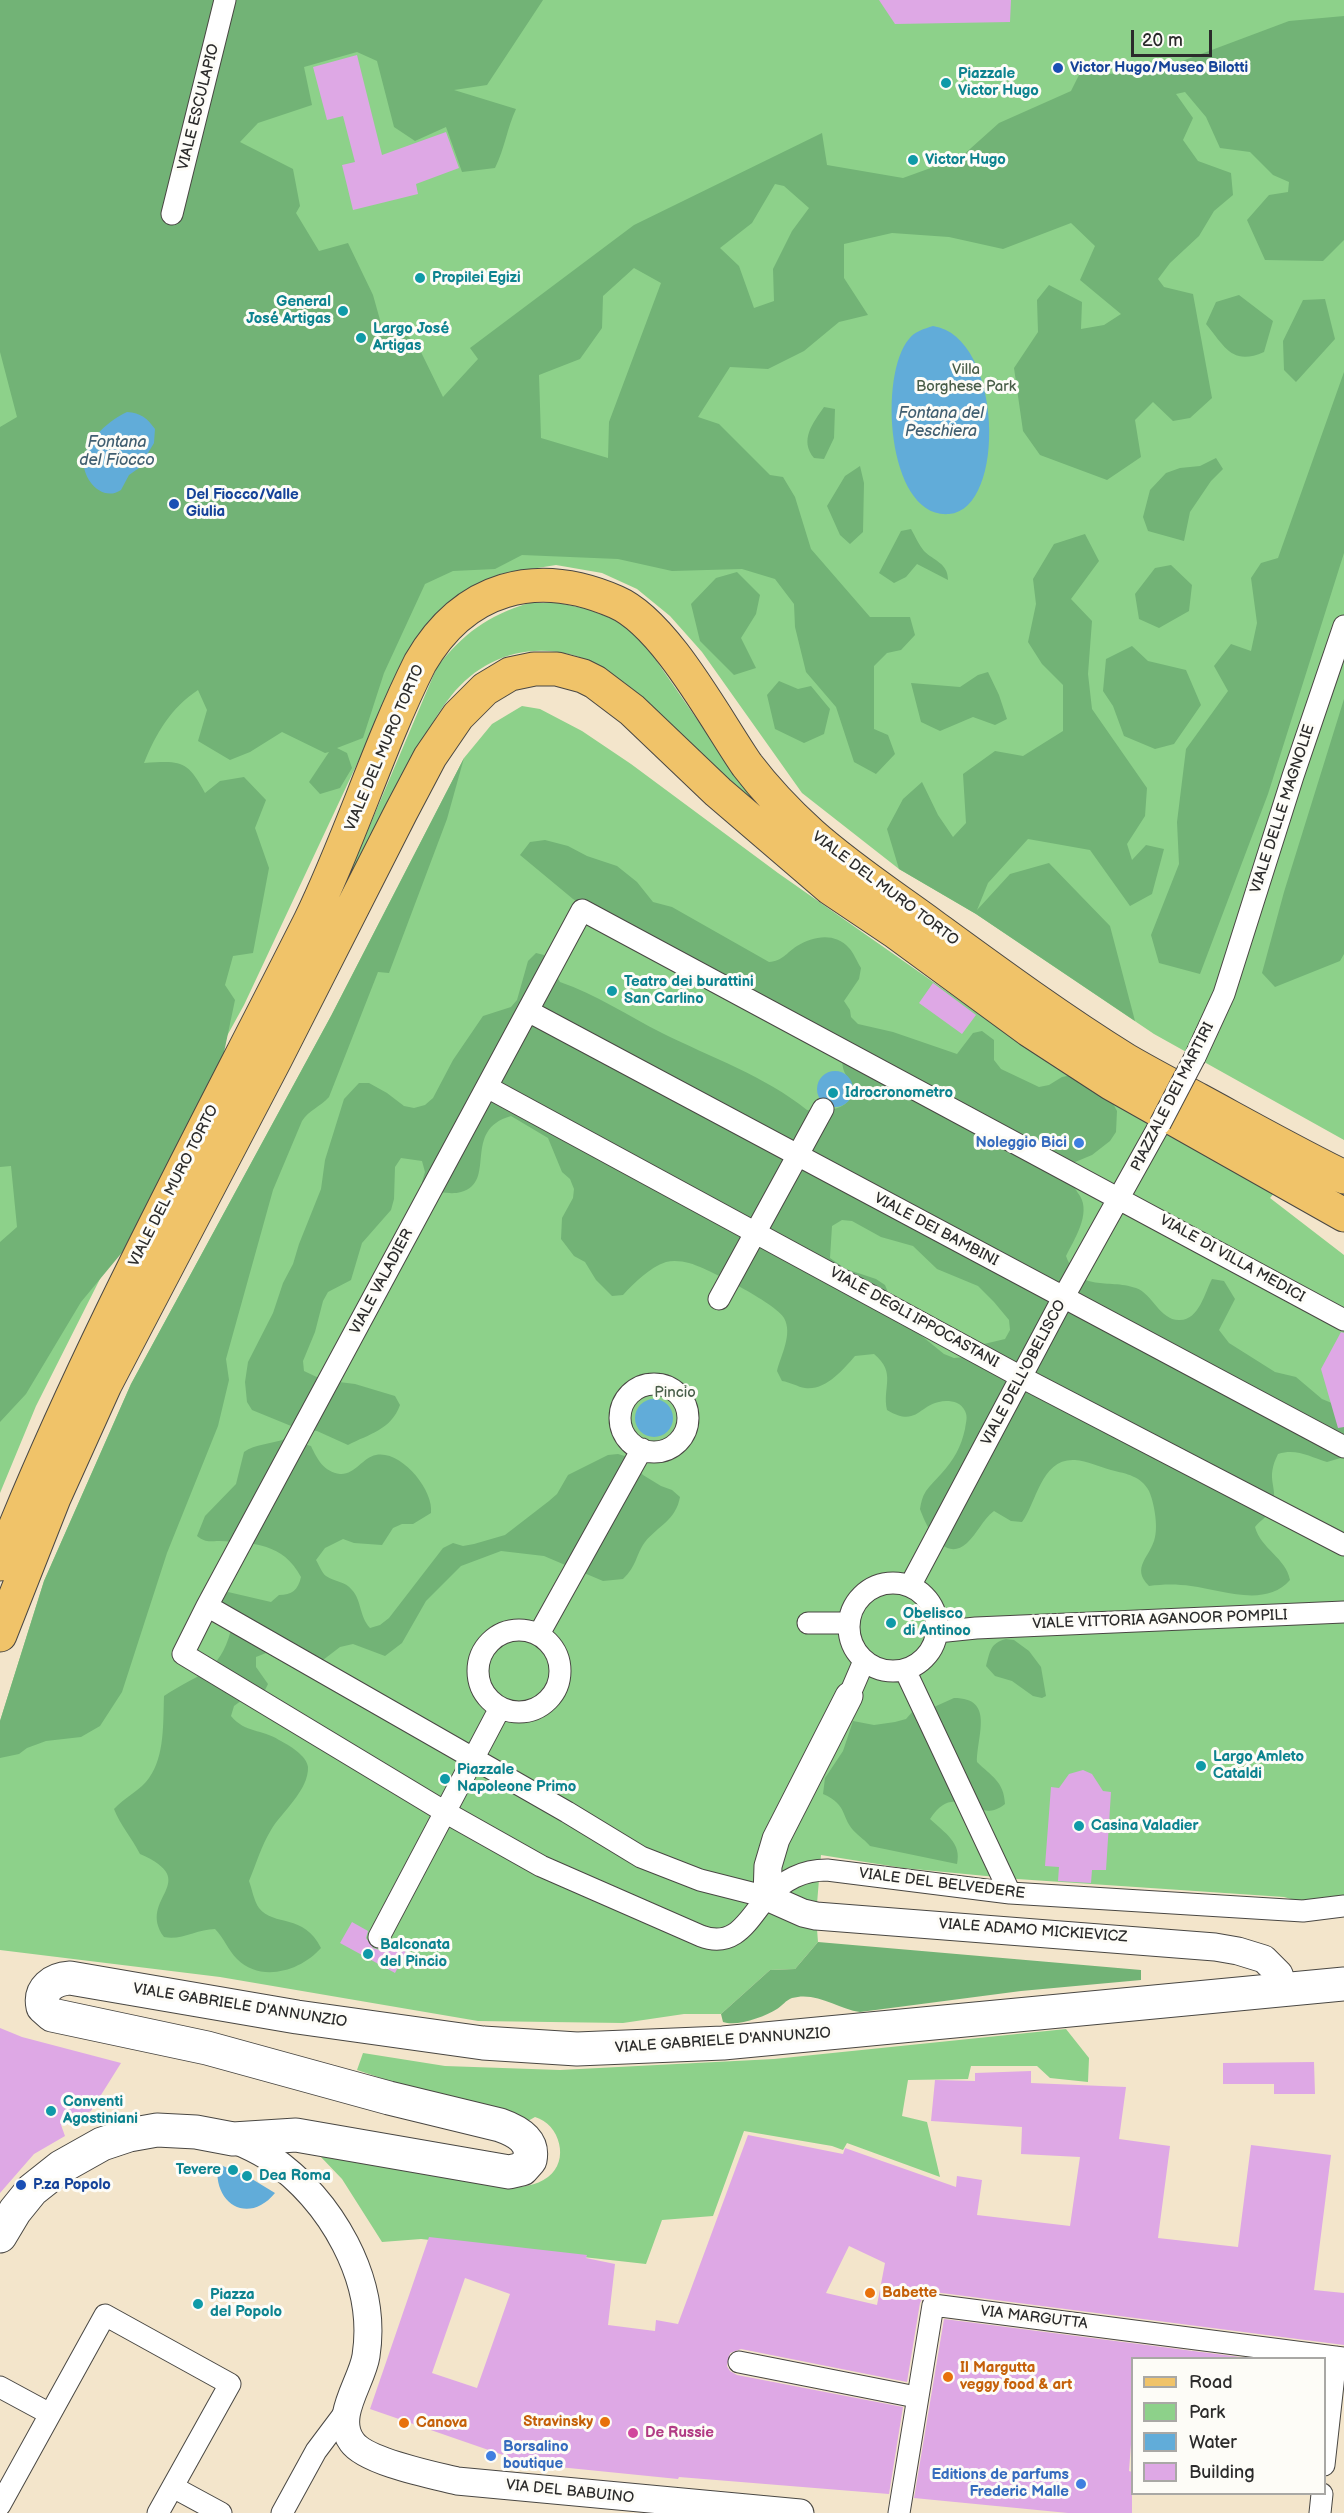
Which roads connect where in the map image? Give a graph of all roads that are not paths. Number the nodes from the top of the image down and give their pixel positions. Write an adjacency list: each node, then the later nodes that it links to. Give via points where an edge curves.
1 (225, 0): 2 (street, VIALE ESCULAPIO)
2 (172, 214)
3 (1344, 626): 5 (street, VIALE DELLE MAGNOLIE)
4 (582, 910): 6 (street, VIALE VALADIER); 11 (street, VIALE DI VILLA MEDICI)
5 (1224, 994): 11 (street, PIAZZALE DEI MARTIRI, bridge)
6 (528, 1011): 7 (street, VIALE VALADIER); 9 (street, VIALE DEI BAMBINI)
7 (487, 1087): 13 (street, VIALE DEGLI IPPOCASTANI); 23 (street, VIALE VALADIER)
8 (823, 1109): 9 (street)
9 (798, 1155): 13 (street); 15 (street, VIALE DEI BAMBINI)
10 (1344, 1177): 21 (main road, VIALE DEL MURO TORTO, via 1127,1061 1007,980 835,854 790,815 760,782 680,664 634,612 590,591 555,584 504,591 476,602 450,624 437,636 416,670 328,882 98,1338 38,1468)
11 (1120, 1198): 15 (street, VIALE DELL'OBELISCO); 16 (street, VIALE DI VILLA MEDICI)
12 (1344, 1215): 29 (main road, VIALE DEL MURO TORTO, via 1112,1084 1029,1030 830,888 718,792 632,710 595,682 556,669 510,674 466,706 416,784 105,1385 54,1498)
13 (756, 1232): 14 (street); 17 (street, VIALE DEGLI IPPOCASTANI)
14 (719, 1299)
15 (1063, 1299): 17 (street, VIALE DELL'OBELISCO); 18 (street, VIALE DEI BAMBINI)
16 (1344, 1320)
17 (1023, 1378): 20 (street, VIALE DEGLI IPPOCASTANI); 22 (street, VIALE DELL'OBELISCO)
18 (1344, 1447)
19 (642, 1449): 28 (street)
20 (1344, 1545)
21 (0, 1564)
22 (910, 1586): 26 (street, via 878,1585 863,1594); 27 (street, via 926,1597 935,1613)
23 (207, 1606): 34 (street); 35 (street, VIALE VALADIER, via 183,1654)
24 (1344, 1612): 27 (street, VIALE VITTORIA AGANOOR POMPILI)
25 (808, 1623): 26 (street)
26 (848, 1623): 30 (street, via 849,1637)
27 (937, 1632): 31 (street, via 932,1648 921,1662)
28 (539, 1634): 33 (street, via 507,1631 490,1641 483,1652 478,1664 480,1683); 33 (street, via 550,1642 561,1665 556,1690 538,1708 512,1712)
29 (0, 1635)
30 (864, 1661): 31 (street, via 876,1669); 32 (street)
31 (905, 1670): 36 (street)
32 (849, 1696): 37 (street, via 776,1839 768,1866)
33 (500, 1708): 34 (street)
34 (473, 1759): 35 (street); 37 (street, via 641,1857 700,1880)
35 (446, 1812): 37 (street, VIALE DEL BELVEDERE, via 541,1866 712,1940 729,1939 737,1933); 39 (street)
36 (1010, 1893): 37 (street, VIALE DEL BELVEDERE, via 814,1870 793,1877); 38 (street, VIALE DEL BELVEDERE, via 1302,1911)
37 (767, 1897): 41 (street, VIALE ADAMO MICKIEVICZ, via 816,1916 1176,1942 1238,1951 1271,1964)
38 (1344, 1906)
39 (379, 1937)
40 (1344, 1984): 41 (street)
41 (1284, 1989): 42 (street, VIALE GABRIELE D'ANNUNZIO, via 754,2040 577,2049 471,2042 70,1978 54,1981 47,1987 42,2003 52,2015 216,2050 500,2125 518,2132 531,2153 526,2166 509,2172 296,2134)
42 (233, 2139): 43 (street, via 157,2130 102,2144 61,2167 32,2190); 48 (street, via 267,2156 306,2189 333,2223 352,2257 364,2297 368,2334 364,2367)
43 (0, 2236)
44 (1340, 2357): 47 (street, VIA MARGUTTA, via 933,2305); 50 (street)
45 (739, 2362): 47 (street)
46 (0, 2387): 49 (street)
47 (916, 2397): 58 (street, VIA MARGUTTA)
48 (349, 2407): 56 (street, via 315,2451); 57 (street, VIA DEL BABUINO, via 348,2435 362,2452 448,2478)
49 (50, 2414): 51 (street, via 105,2315 230,2384); 53 (street)
50 (1326, 2452)
51 (173, 2487): 54 (street); 55 (street)
52 (1322, 2495): 59 (street)
53 (0, 2505)
54 (158, 2513)
55 (221, 2513)
56 (282, 2513)
57 (800, 2513)
58 (899, 2513)
59 (1320, 2513)

